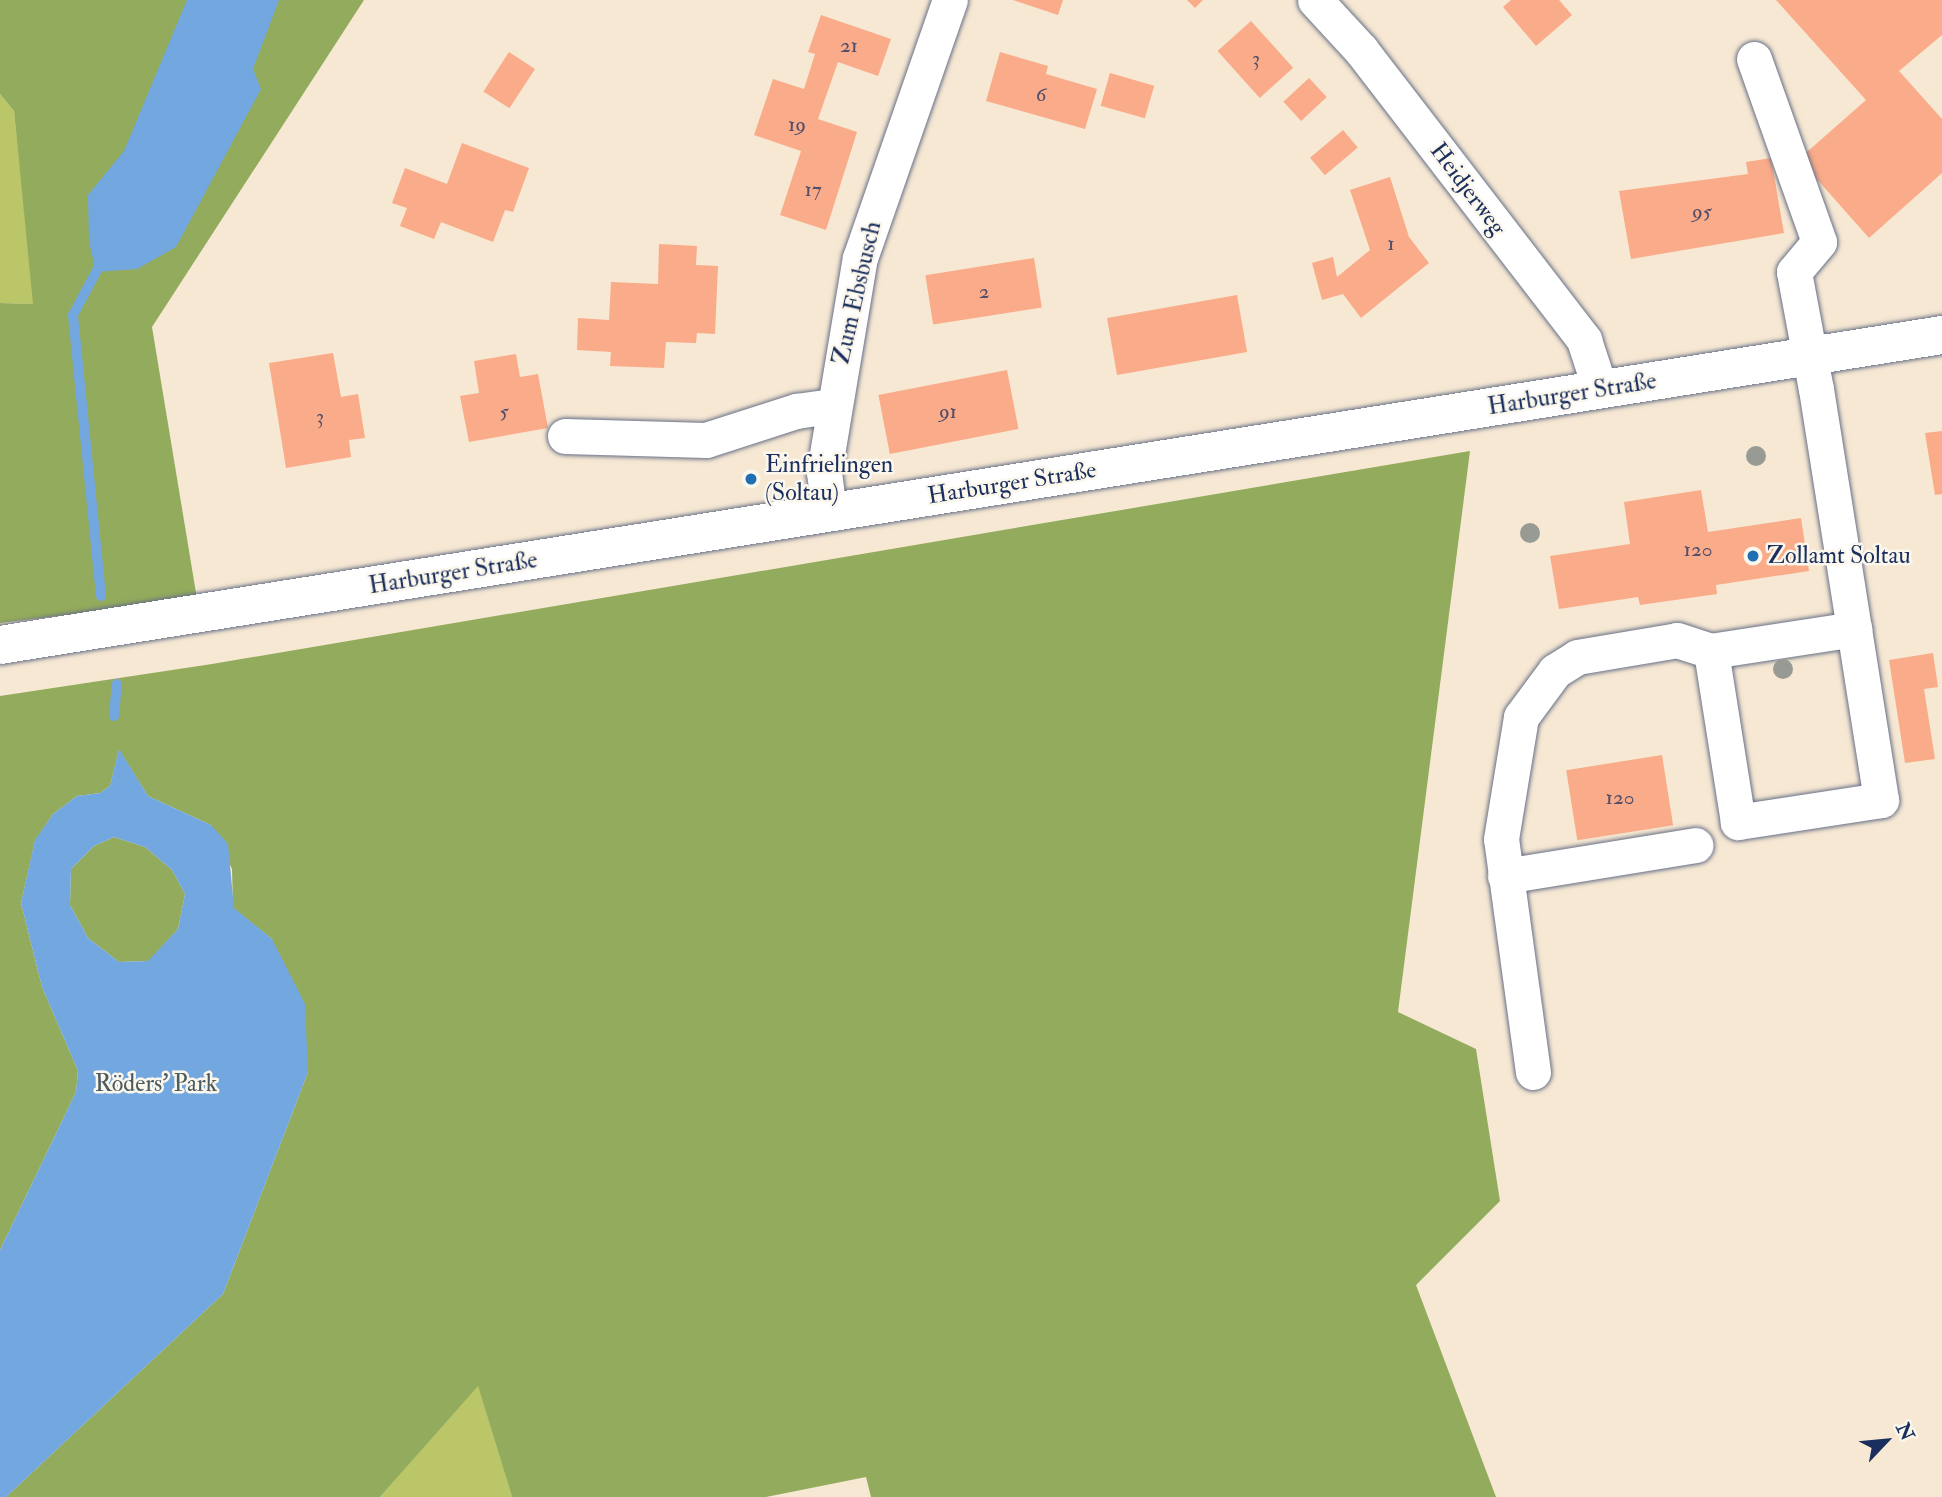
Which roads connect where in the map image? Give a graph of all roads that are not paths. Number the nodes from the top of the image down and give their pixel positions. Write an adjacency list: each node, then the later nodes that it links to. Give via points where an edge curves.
1 (950, 0): 7 (street, Zum Ebsbusch, via 860,258)
2 (1315, 0): 6 (street, Heidjerweg, via 1361,50 1584,340)
3 (1754, 59): 5 (street, via 1819,242 1794,272)
4 (1942, 335): 5 (main road, Harburger Straße)
5 (1811, 356): 6 (main road, Harburger Straße); 10 (street)
6 (1601, 389): 9 (main road, Harburger Straße)
7 (832, 406): 8 (street, via 796,411 706,440); 9 (street, Zum Ebsbusch, via 824,471)
8 (565, 436)
9 (830, 512): 11 (main road, Harburger Straße)
10 (1854, 629): 12 (street); 12 (street, via 1881,800 1738,822)
11 (0, 645)
12 (1711, 651): 14 (street, via 1677,640 1577,657 1555,671 1521,717 1515,733 1501,839)
13 (1696, 845): 14 (street)
14 (1505, 876): 15 (street)
15 (1533, 1072)

